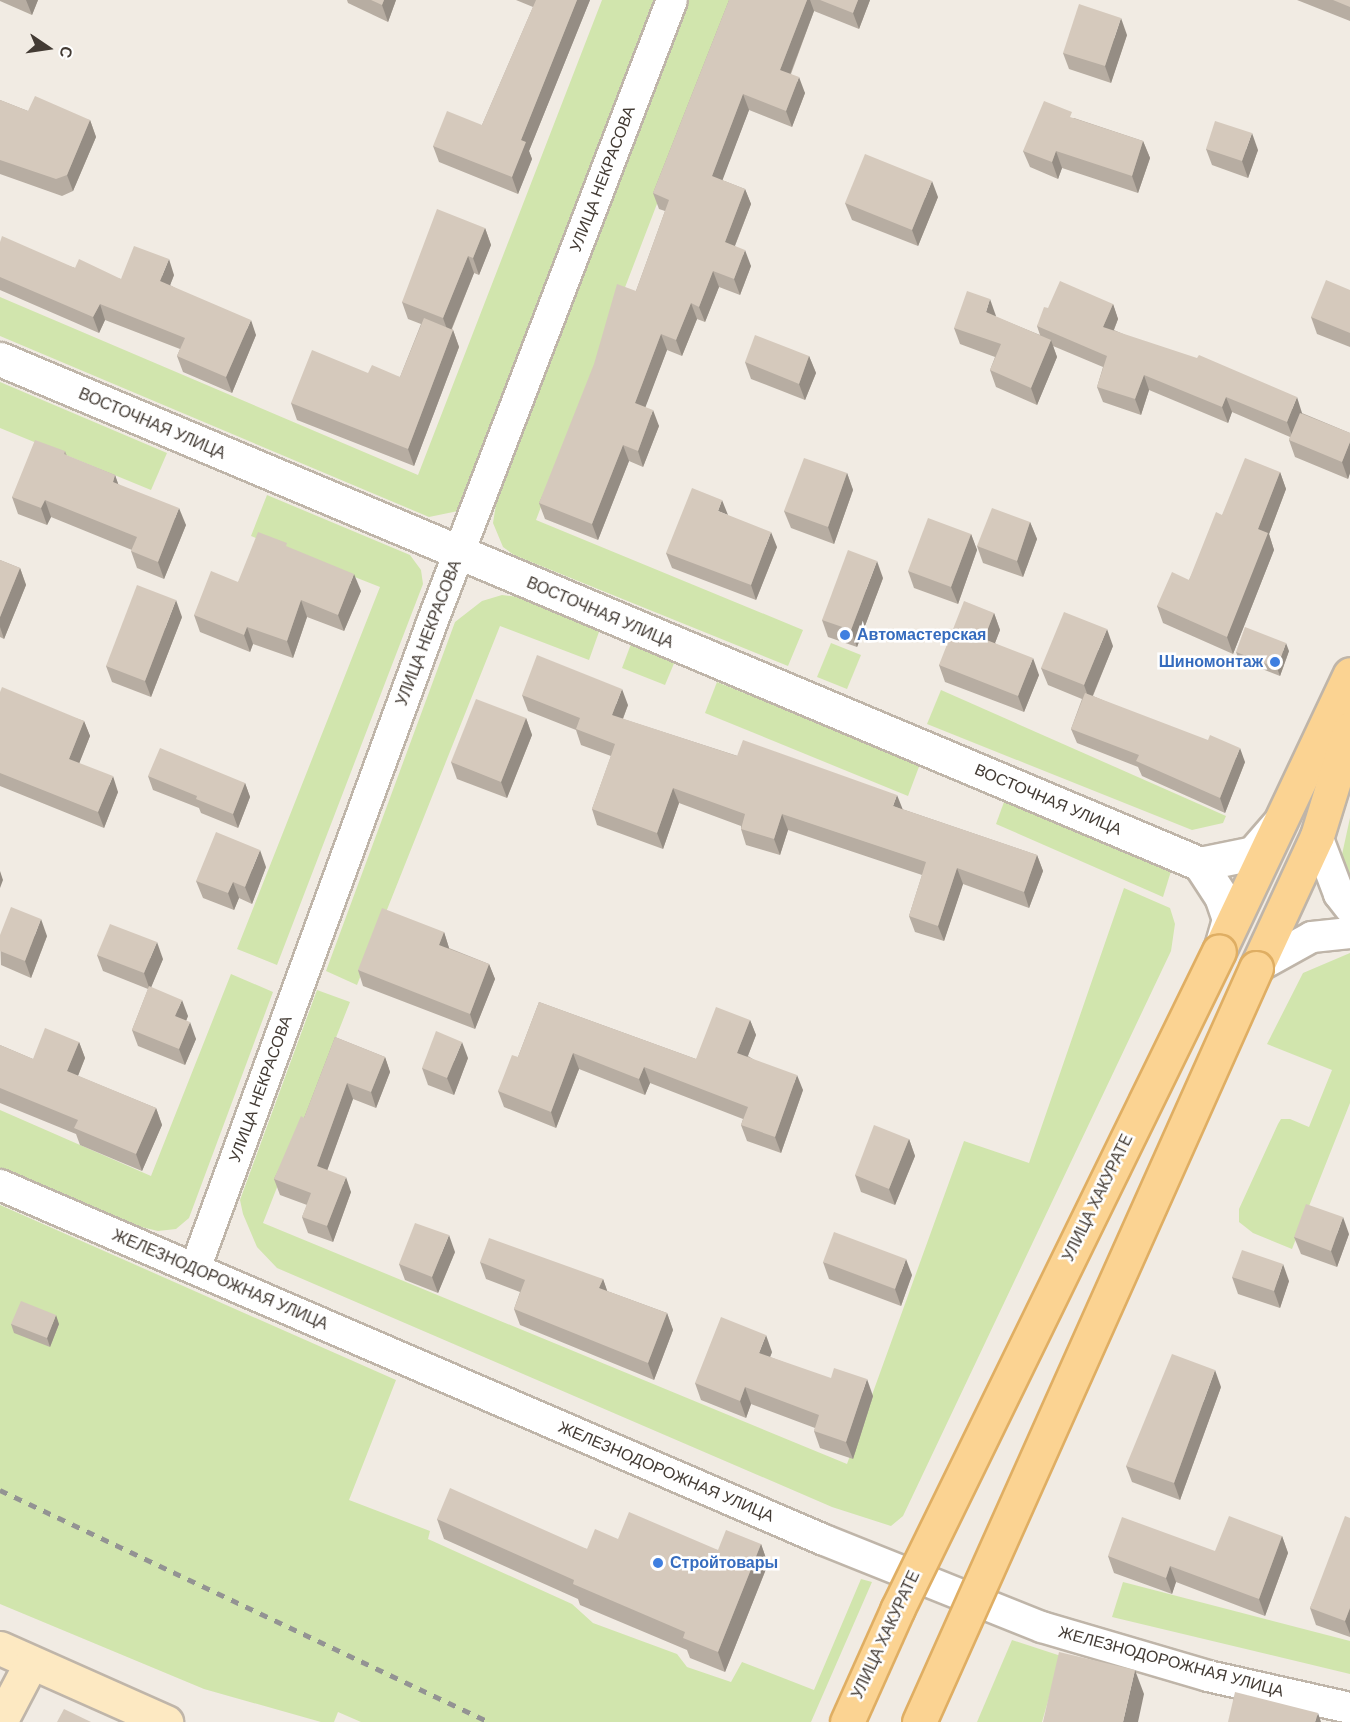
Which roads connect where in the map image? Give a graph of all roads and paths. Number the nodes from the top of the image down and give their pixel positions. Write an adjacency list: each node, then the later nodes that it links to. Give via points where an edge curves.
1 (672, 0): 3 (street, УЛИЦА НЕКРАСОВА)
2 (0, 359): 3 (street, ВОСТОЧНАЯ УЛИЦА)
3 (459, 554): 8 (street, ВОСТОЧНАЯ УЛИЦА); 14 (street, УЛИЦА НЕКРАСОВА)
4 (1350, 674): 6 (main road, УЛИЦА ХАКУРАТЕ)
5 (1350, 729): 7 (main road)
6 (1279, 822): 8 (street, via 1253,854); 11 (main road, УЛИЦА ХАКУРАТЕ)
7 (1317, 836): 9 (street, via 1339,894); 12 (main road)
8 (1200, 864): 11 (street, via 1221,896 1229,919)
9 (1350, 908)
10 (1350, 933): 12 (street, via 1312,937)
11 (1220, 947): 20 (main road, УЛИЦА ХАКУРАТЕ, bridge, via 897,1610)
12 (1256, 968): 21 (main road, bridge)
13 (0, 1185): 14 (street, ЖЕЛЕЗНОДОРОЖНАЯ УЛИЦА)
14 (195, 1269): 17 (street, ЖЕЛЕЗНОДОРОЖНАЯ УЛИЦА, via 824,1540 1042,1627 1208,1676)
15 (0, 1648): 16 (main road)
16 (31, 1664): 18 (main road); 19 (main road)
17 (1350, 1708)
18 (0, 1722)
19 (166, 1722)
20 (847, 1722)
21 (919, 1722)

